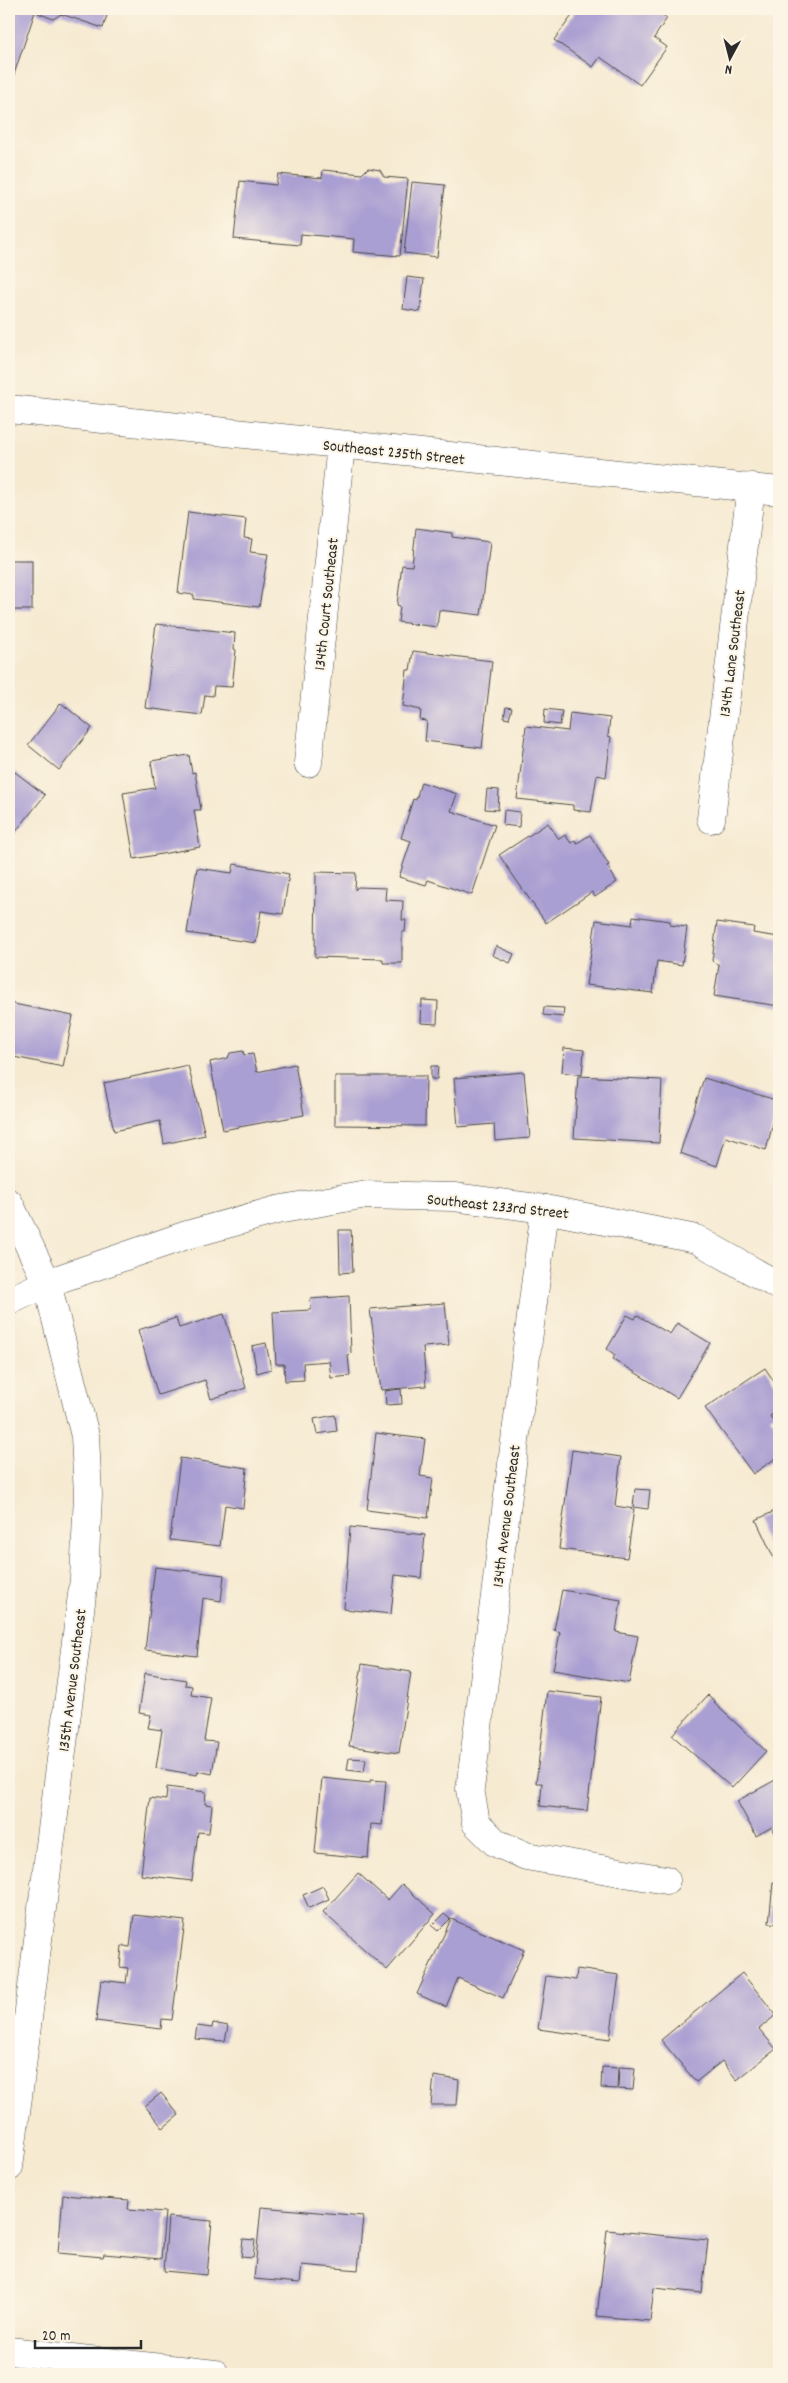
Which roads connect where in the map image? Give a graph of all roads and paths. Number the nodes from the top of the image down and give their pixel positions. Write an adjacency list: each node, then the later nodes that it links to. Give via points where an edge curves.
1 (9, 410): 2 (street, Southeast 235th Street)
2 (341, 446): 3 (street, Southeast 235th Street); 5 (street, 134th Court Southeast)
3 (751, 487): 4 (street, Southeast 235th Street); 6 (street, 134th Lane Southeast)
4 (779, 491)
5 (308, 763)
6 (710, 818)
7 (9, 1204): 9 (street, 135th Avenue Southeast)
8 (545, 1209): 9 (street, Southeast 233rd Street, via 454,1197 361,1195 277,1210 187,1235); 10 (street, Southeast 233rd Street, via 696,1239); 12 (street, 134th Avenue Southeast, via 470,1789 476,1823 496,1843 526,1856)
9 (47, 1282): 11 (street, Southeast 233rd Street); 13 (street, 135th Avenue Southeast, via 85,1436 88,1495 84,1578)
10 (779, 1286)
11 (9, 1301)
12 (666, 1880)
13 (9, 2167)
14 (9, 2351): 15 (street)
15 (215, 2374)

